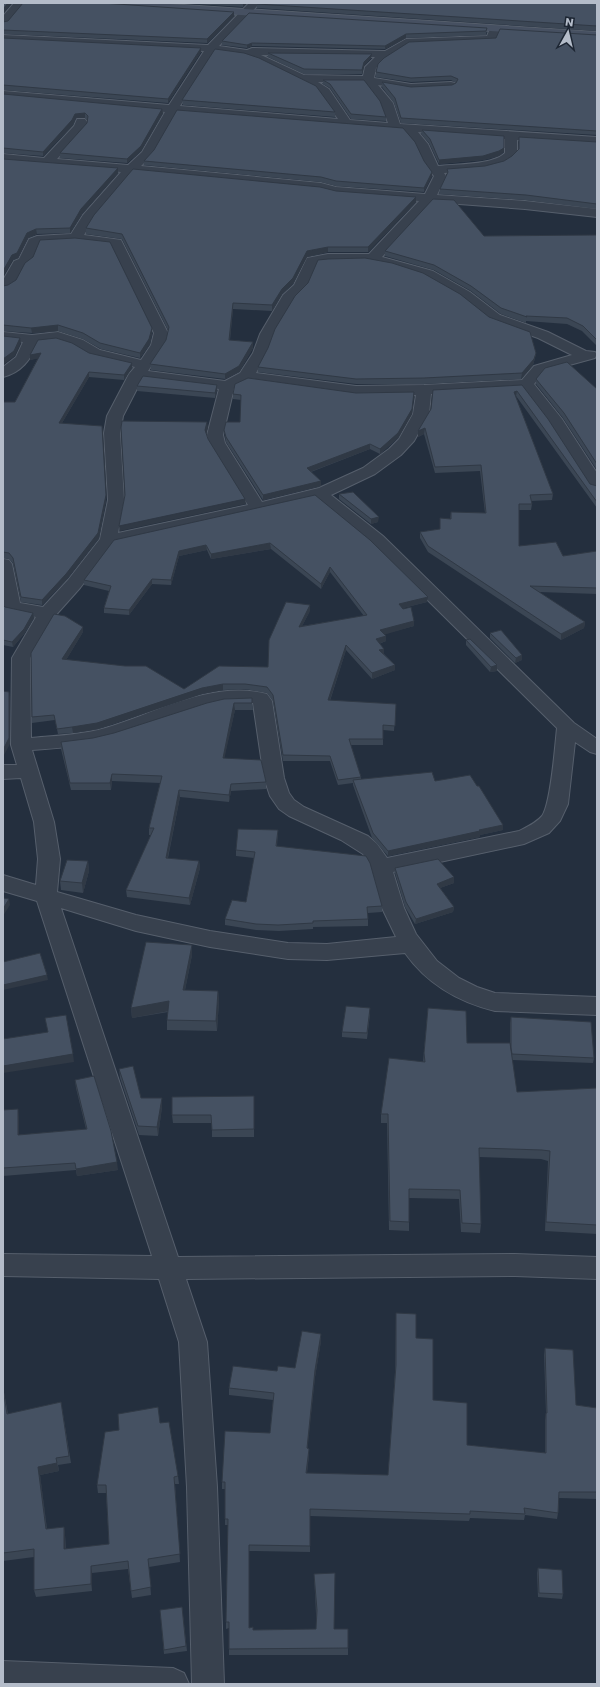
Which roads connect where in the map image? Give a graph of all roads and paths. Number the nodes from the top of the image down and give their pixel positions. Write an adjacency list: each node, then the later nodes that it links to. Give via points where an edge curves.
1 (20, 3): 6 (street)
2 (103, 3): 3 (street)
3 (109, 3): 5 (street)
4 (256, 3): 5 (street)
5 (246, 12): 7 (street); 10 (street)
6 (3, 22)
7 (495, 28): 8 (street); 12 (street, via 492,39 406,42)
8 (597, 35)
9 (3, 38): 10 (street)
10 (211, 48): 11 (street); 17 (street)
11 (246, 53): 12 (street, via 272,51); 13 (street)
12 (388, 54): 14 (street, via 379,59 372,68)
13 (304, 78): 14 (street); 19 (street, via 328,93)
14 (368, 80): 15 (street, via 411,87); 20 (street, via 387,103)
15 (451, 85)
16 (3, 94): 17 (street)
17 (173, 108): 19 (street); 25 (street, via 147,154)
18 (81, 122): 24 (street, via 80,127)
19 (345, 122): 20 (street)
20 (401, 126): 21 (street); 26 (street, via 422,144 431,165)
21 (511, 136): 22 (street); 26 (street, via 511,154 505,160 486,165)
22 (597, 141)
23 (3, 158): 24 (street)
24 (47, 162): 25 (street)
25 (130, 170): 27 (street, via 181,172 321,186 336,191); 29 (street, via 88,218)
26 (436, 170): 27 (street, via 440,176)
27 (429, 198): 28 (street); 30 (street)
28 (597, 213)
29 (75, 238): 31 (street, via 34,242 25,260 19,264 10,281); 35 (street, via 116,243 122,254 160,332 158,345)
30 (373, 258): 34 (street, via 428,274 465,295 495,318); 37 (street, via 349,257 312,261 300,287 288,298 271,327 260,353)
31 (3, 286)
32 (3, 336): 33 (street)
33 (32, 338): 35 (street, via 68,338 95,353); 36 (street, via 25,357)
34 (590, 355): 38 (street, via 539,370)
35 (141, 370): 39 (street); 44 (street, via 115,416 112,433 116,500)
36 (3, 372)
37 (246, 376): 39 (street); 40 (street, via 356,391)
38 (526, 384): 40 (street); 41 (street, via 556,422)
39 (227, 386): 43 (street, via 215,435 217,443)
40 (424, 390): 42 (street, via 421,414 402,447 369,471)
41 (597, 486)
42 (318, 493): 43 (street); 47 (street, via 377,540)
43 (258, 508): 44 (street)
44 (108, 540): 46 (street, via 74,584)
45 (3, 564): 46 (street, via 12,607)
46 (47, 613): 48 (street, via 21,658)
47 (567, 727): 49 (street); 52 (street, via 558,804 555,814 542,829 524,837)
48 (21, 745): 50 (street); 52 (street, via 89,738 199,702 260,698 274,777 280,796 293,809 315,821 346,832 362,843)
49 (597, 748)
50 (28, 771): 51 (street); 54 (street, via 44,822 49,859)
51 (3, 772)
52 (381, 867): 55 (street, via 393,908)
53 (3, 883): 54 (street)
54 (46, 896): 55 (street, via 136,923 210,939 288,950 327,952); 58 (street)
55 (411, 944): 56 (street, via 429,968 450,983 482,999 495,1002)
56 (597, 1006)
57 (3, 1265): 58 (street)
58 (170, 1268): 59 (street, via 514,1265); 62 (street, via 193,1342 202,1487)
59 (597, 1268)
60 (3, 1676): 61 (street)
61 (173, 1684)
62 (208, 1684)

